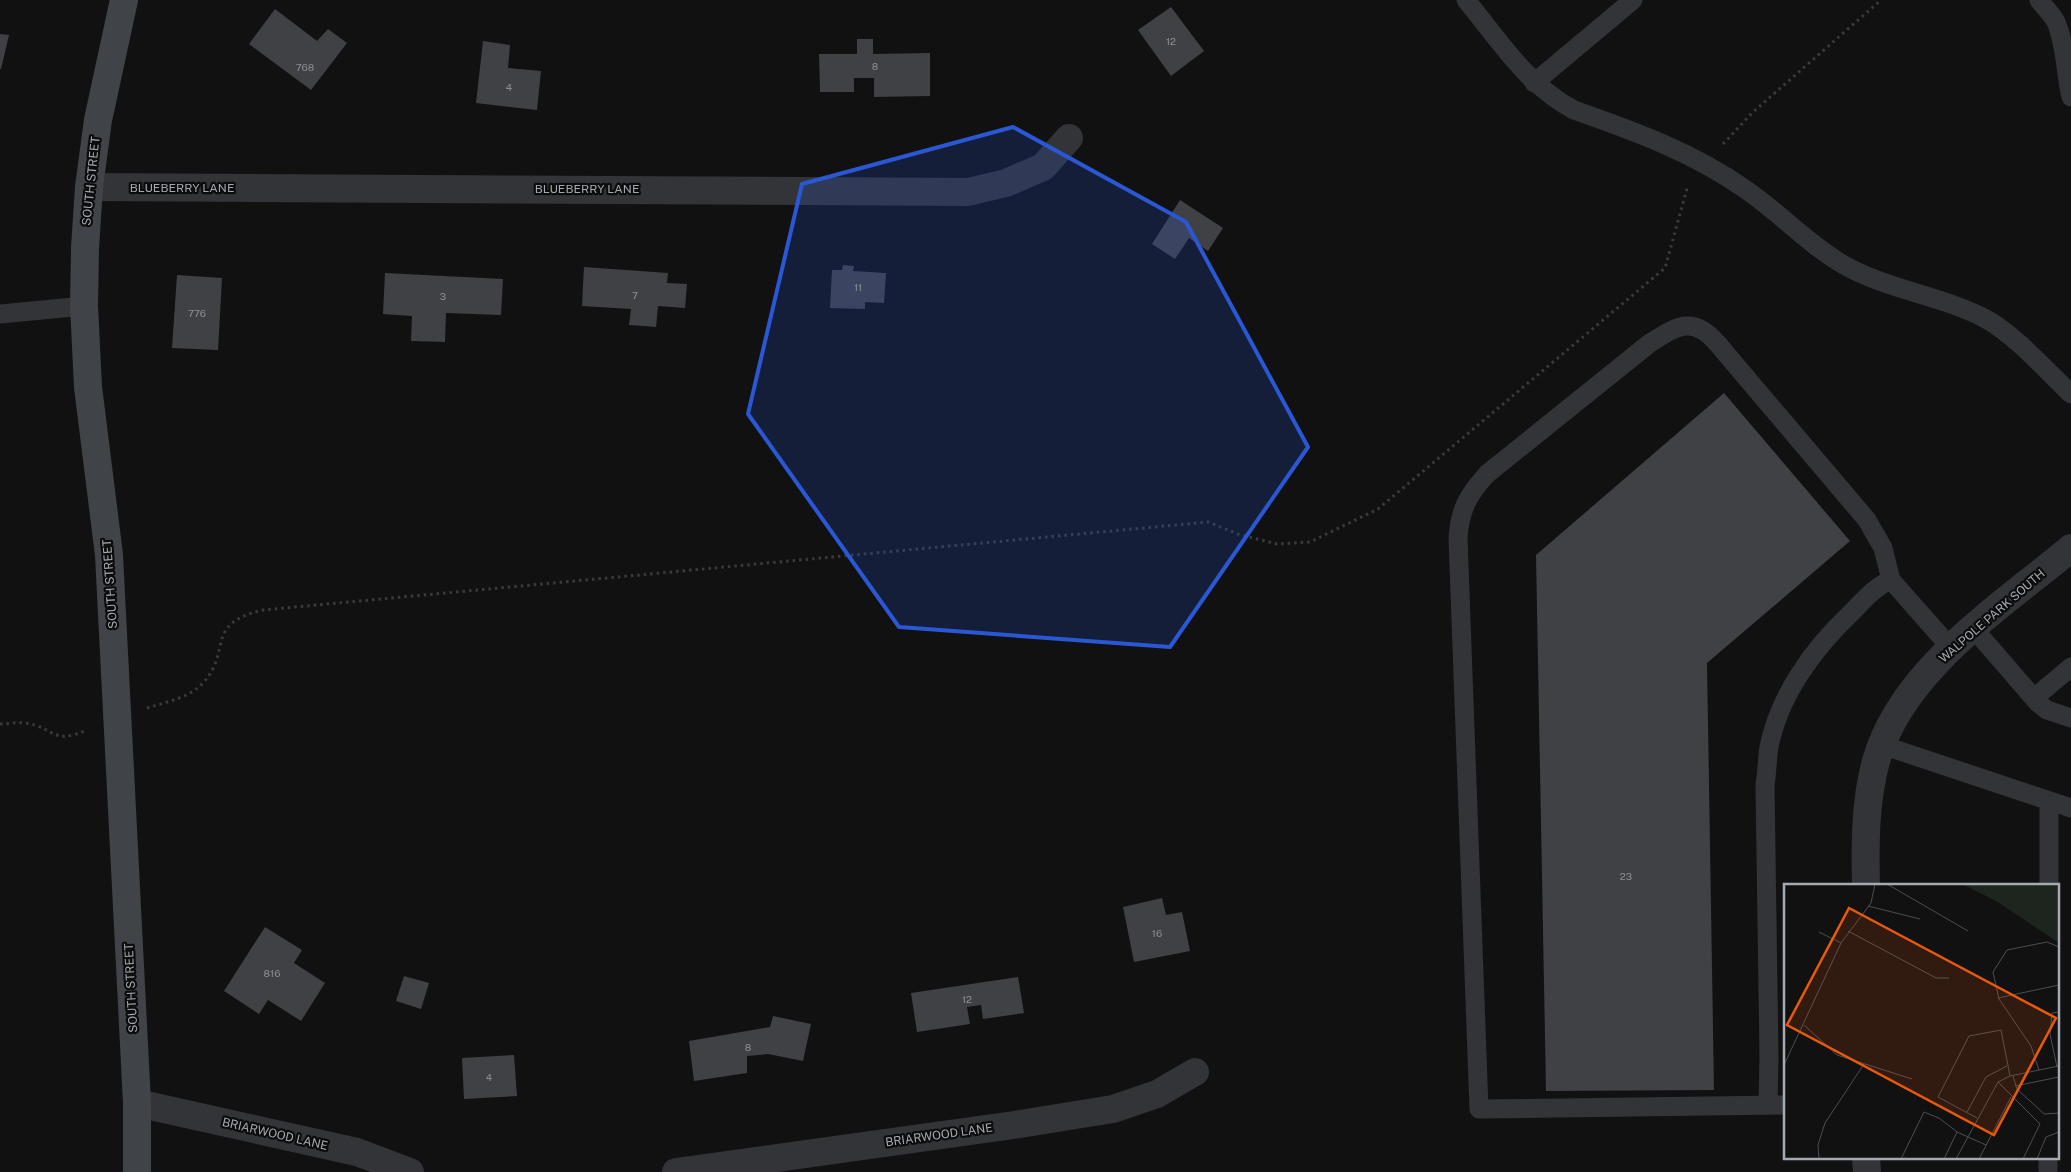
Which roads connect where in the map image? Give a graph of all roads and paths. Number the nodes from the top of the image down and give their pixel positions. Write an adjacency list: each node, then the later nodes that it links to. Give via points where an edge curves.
1 (124, 0): 10 (street, SOUTH STREET, via 98,120)
2 (1466, 0): 6 (lane)
3 (1633, 0): 6 (lane)
4 (1881, 0): 9 (path, via 1752,113)
5 (2039, 0): 7 (lane, via 2055,20)
6 (1534, 83): 9 (lane, via 1574,110 1658,141)
7 (2071, 97)
8 (1068, 138): 10 (street, BLUEBERRY LANE, via 1043,167 1006,183 968,192)
9 (1705, 163): 13 (lane, via 1755,196 1819,249 1846,266 1991,322); 20 (path, via 1690,180 1664,268 1378,509 1310,542 1277,544 1208,522 263,610 235,619 226,630 212,673 202,684 183,697)
10 (89, 187): 11 (street, SOUTH STREET)
11 (84, 306): 12 (lane); 20 (street, SOUTH STREET, via 88,387 109,555)
12 (0, 314)
13 (2071, 394)
14 (2071, 548): 16 (street, WALPOLE PARK SOUTH)
15 (1891, 580): 17 (lane); 30 (lane, via 1874,590 1814,654 1779,714 1770,747 1765,786 1770,1057); 30 (lane, via 1883,548 1867,520 1712,337 1694,325 1674,328 1650,343 1530,438 1475,488 1459,522 1479,1109)
16 (1974, 629): 17 (street, WALPOLE PARK SOUTH); 19 (lane)
17 (1951, 648): 23 (street, WALPOLE PARK SOUTH, via 1907,700)
18 (2071, 667): 19 (lane)
19 (2034, 698): 21 (lane, via 2047,710)
20 (118, 718): 22 (path, via 72,737 54,735 23,723); 29 (street, SOUTH STREET)
21 (2071, 718)
22 (0, 724)
23 (1882, 745): 24 (lane); 26 (street, WALPOLE PARK SOUTH, via 1870,794)
24 (2049, 802): 25 (lane); 27 (lane)
25 (2071, 808)
26 (1866, 884)
27 (2049, 884)
28 (1195, 1072): 31 (street, BRIARWOOD LANE, via 1157,1094 1113,1109)
29 (137, 1103): 32 (street, SOUTH STREET); 33 (street, BRIARWOOD LANE, via 357,1152)
30 (1776, 1105)
31 (766, 1165): 34 (street, BRIARWOOD LANE)
32 (138, 1172)
33 (410, 1172)
34 (676, 1172)

